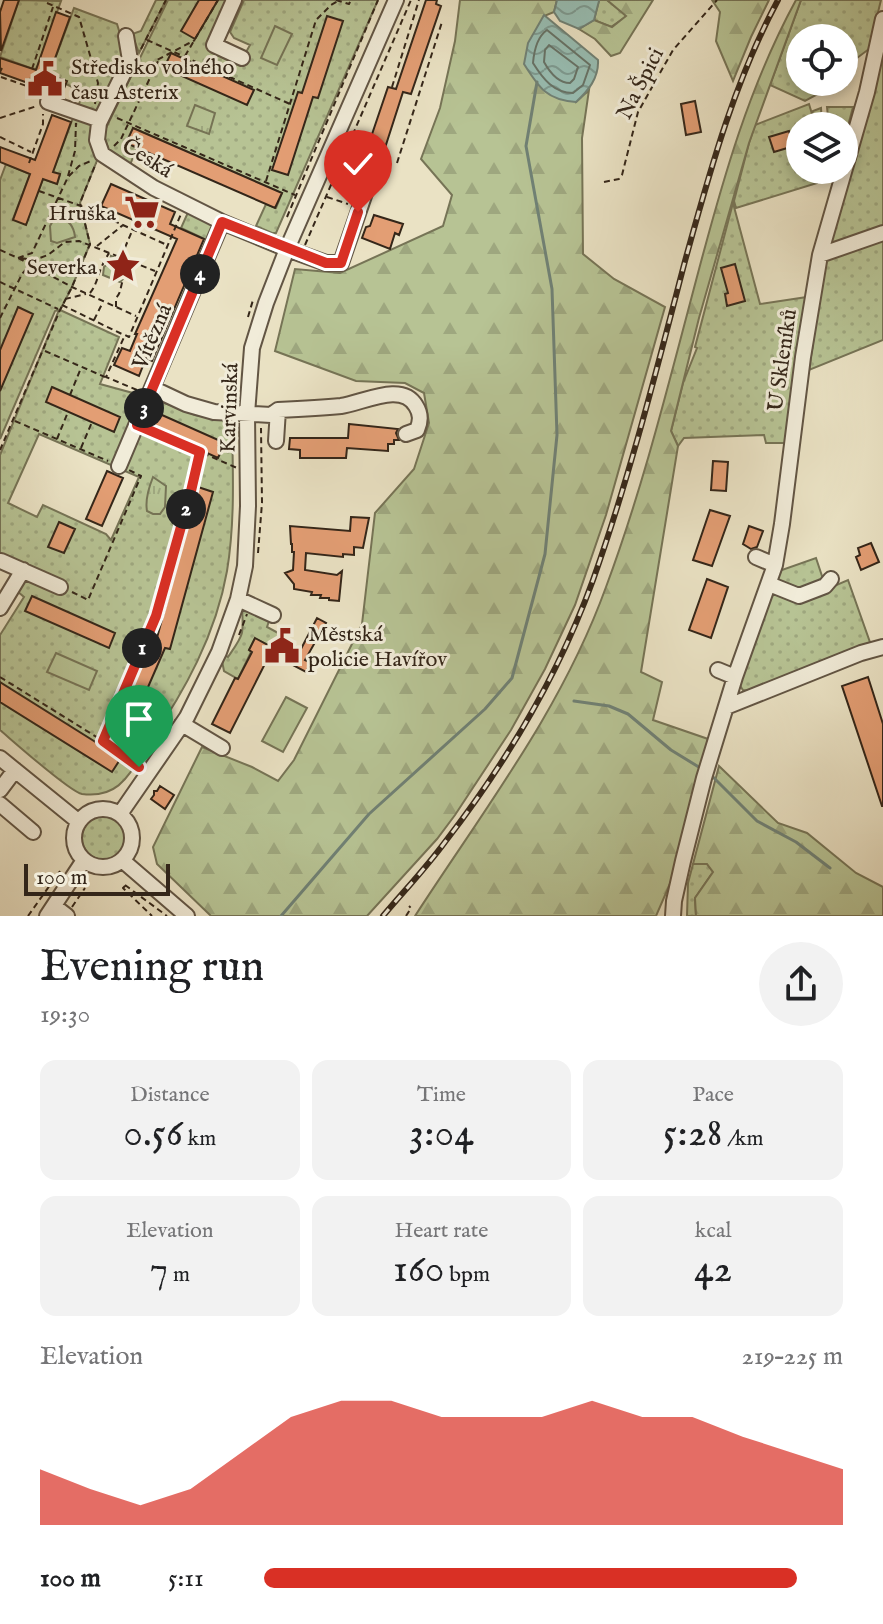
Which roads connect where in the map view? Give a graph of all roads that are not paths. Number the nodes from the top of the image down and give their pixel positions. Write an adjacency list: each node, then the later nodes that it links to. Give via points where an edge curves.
1 (234, 0): 5 (street, via 214,45)
2 (396, 0): 11 (street, Karvinská)
3 (883, 19): 12 (street, U Skleníků)
4 (126, 36): 7 (street, Česká, via 130,60)
5 (242, 58)
6 (48, 102): 7 (street)
7 (101, 117): 9 (street, Česká, via 97,140 102,154)
8 (377, 158): 11 (street, Česká, via 341,263)
9 (222, 222): 11 (street, Česká); 13 (street, Vítězná)
10 (883, 233): 12 (street)
11 (294, 252): 15 (street, Karvinská, via 266,303 252,348)
12 (820, 255): 21 (street, U Skleníků)
13 (151, 392): 15 (street, via 214,412); 18 (street, Vítězná)
14 (278, 410): 15 (street, via 271,415); 16 (street, via 397,394 411,399 419,410 417,430); 17 (street)
15 (247, 414): 26 (street, Karvinská, via 248,506)
16 (406, 434)
17 (276, 441)
18 (119, 466)
19 (756, 557): 21 (street)
20 (1, 561): 22 (street)
21 (775, 565): 24 (street, U Skleníků)
22 (23, 570): 25 (street); 27 (street)
23 (831, 579): 24 (street, via 799,596)
24 (769, 584): 31 (street, U Skleníků)
25 (60, 587)
26 (238, 599): 28 (street); 33 (street, Karvinská, via 219,652)
27 (0, 608)
28 (273, 615)
29 (883, 647): 32 (street)
30 (718, 670): 31 (street)
31 (735, 677): 32 (street, U Skleníků)
32 (726, 707): 46 (street, U Skleníků)
33 (182, 724): 34 (street); 39 (street, Karvinská)
34 (222, 748)
35 (0, 758): 36 (street)
36 (15, 770): 37 (street); 40 (street)
37 (0, 790)
38 (0, 804): 41 (street)
39 (120, 814): 40 (street, via 98,809); 43 (street, via 132,836)
40 (79, 822): 42 (street, via 74,840)
41 (33, 832)
42 (84, 860): 43 (street, via 102,867); 44 (street)
43 (122, 860): 45 (street)
44 (58, 913)
45 (187, 916)
46 (673, 916)

